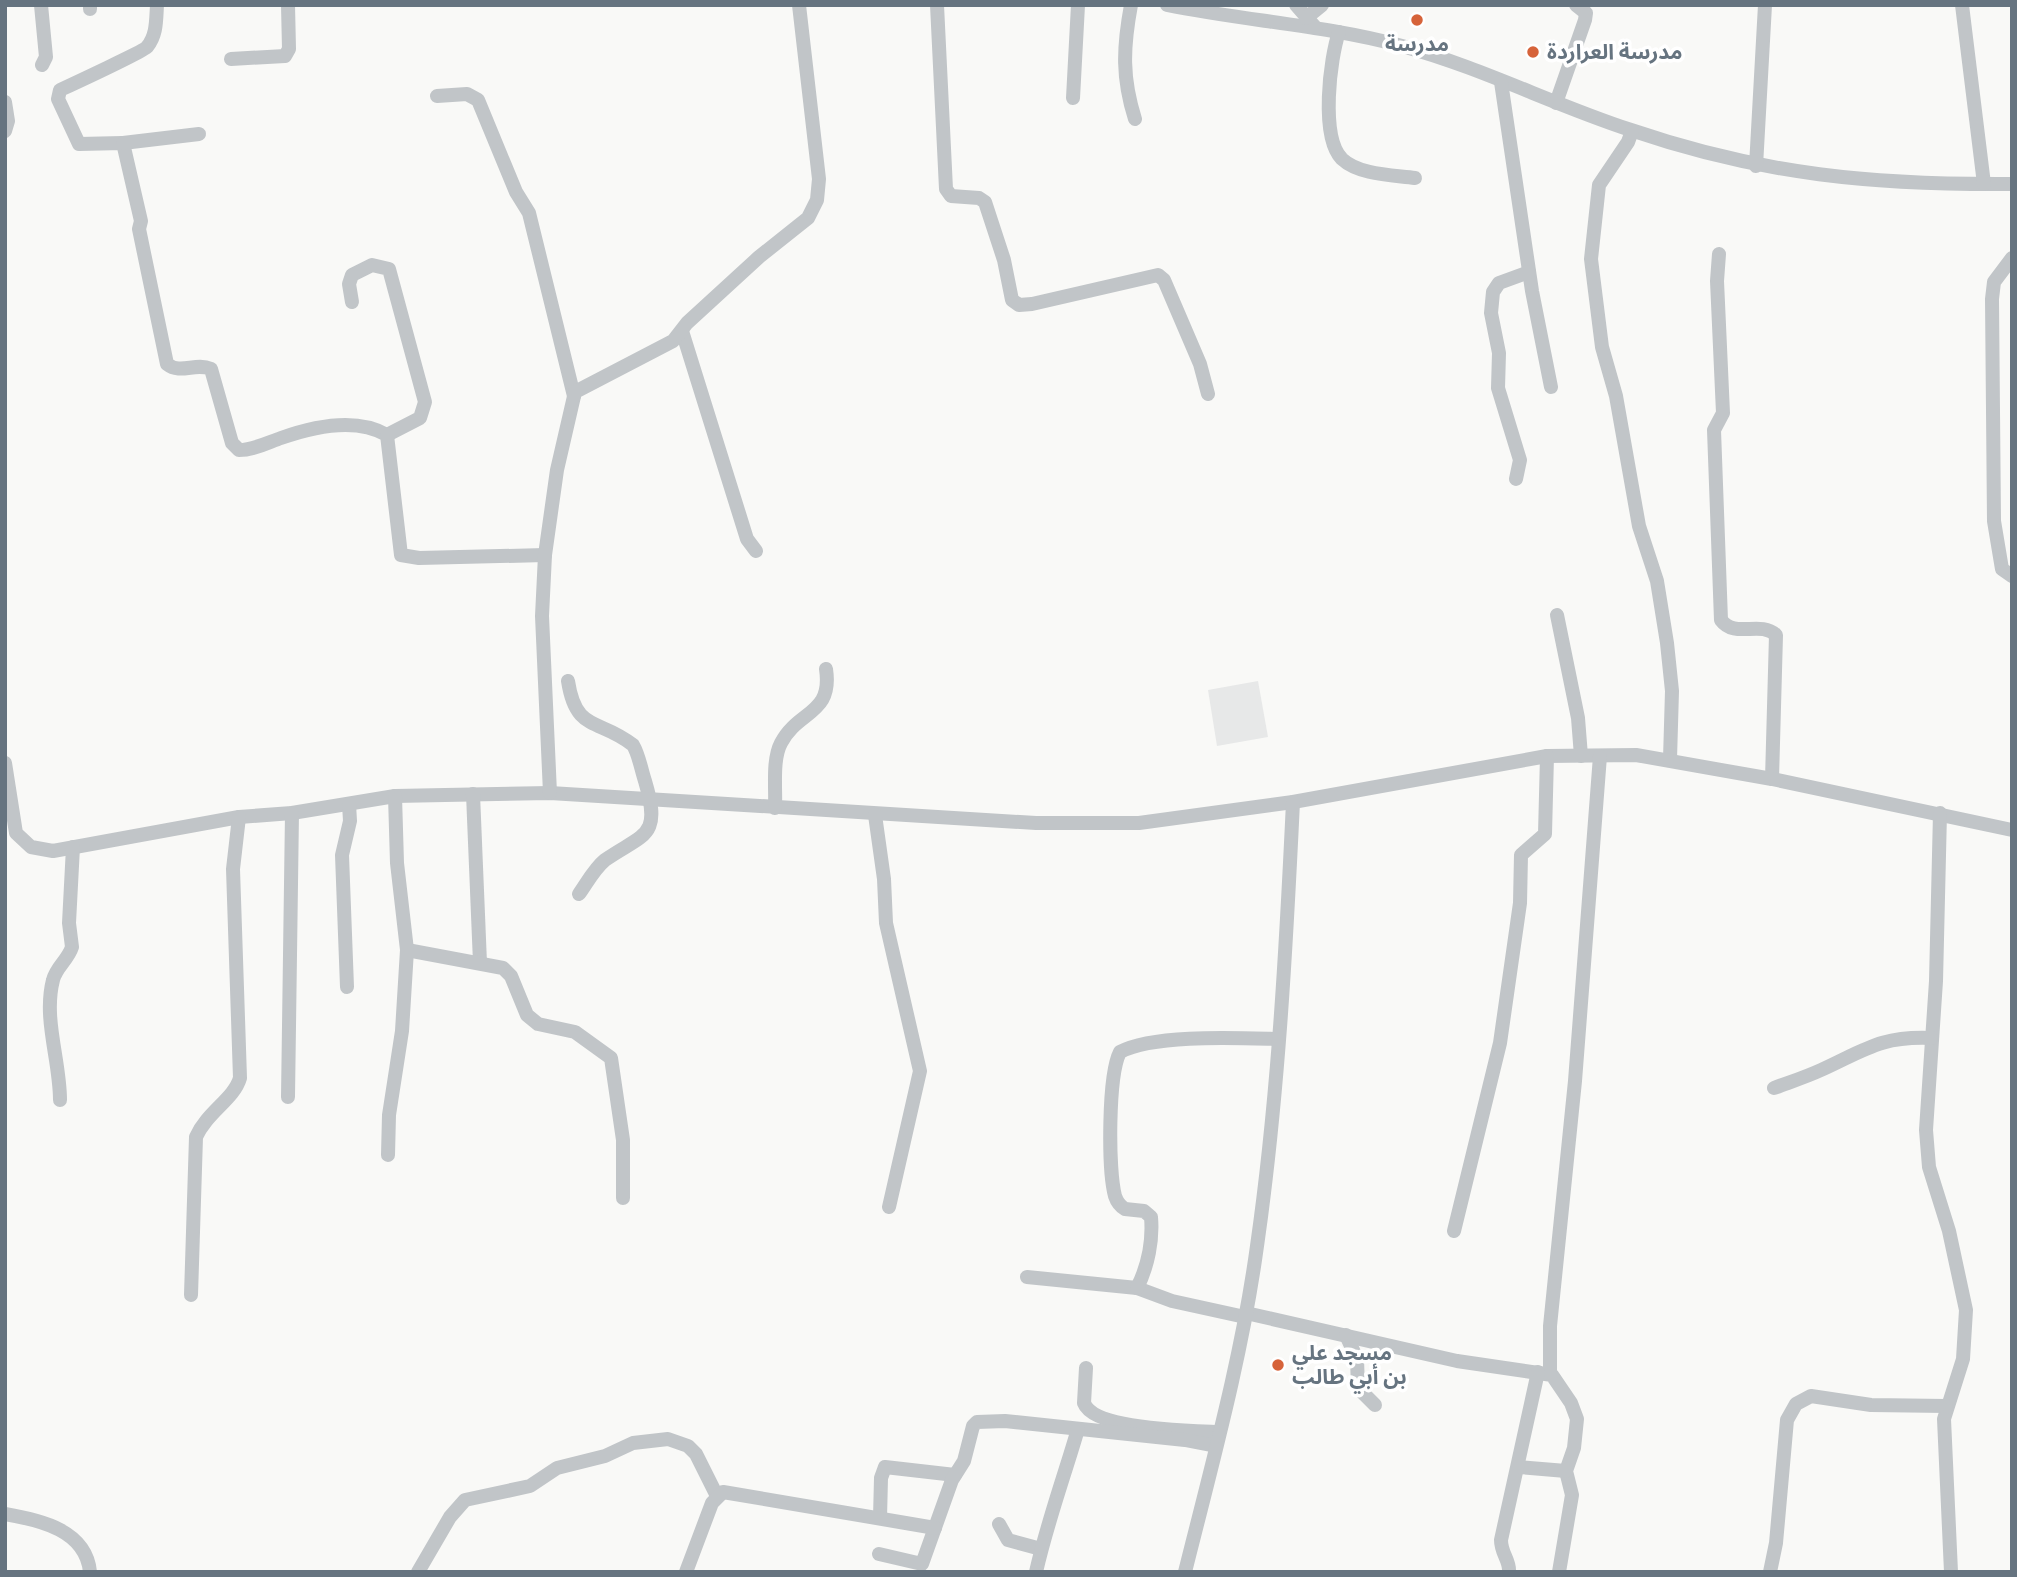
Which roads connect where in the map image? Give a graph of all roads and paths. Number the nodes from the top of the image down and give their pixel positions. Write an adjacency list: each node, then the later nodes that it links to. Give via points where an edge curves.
1 (41, 5): 18 (street, via 46,57)
2 (158, 5): 28 (street, via 155,33 145,50 103,67 58,94 79,144)
3 (288, 5): 17 (street, via 289,49 285,56)
4 (799, 5): 37 (street, via 818,165 817,200 808,218)
5 (936, 5): 39 (street, via 946,189 951,196 985,202 1014,303 1032,304 1158,275 1200,364)
6 (1078, 5): 21 (street)
7 (1131, 5): 24 (street, via 1125,87)
8 (1167, 5): 14 (street)
9 (1296, 5): 15 (street)
10 (1322, 5): 15 (street)
11 (1576, 5): 23 (street, via 1586,13 1585,20)
12 (1765, 5): 29 (street)
13 (1962, 5): 31 (street)
14 (1191, 8): 15 (street)
15 (1311, 23): 16 (street)
16 (1339, 32): 19 (street, via 1405,47); 30 (street, via 1330,66 1336,151 1352,165)
17 (231, 59)
18 (42, 65)
19 (1501, 82): 23 (street); 35 (street)
20 (437, 96): 40 (street, via 467,94 478,100 487,118 529,213)
21 (1073, 98)
22 (5, 102): 25 (street)
23 (1556, 103): 26 (street)
24 (1135, 119)
25 (5, 131)
26 (1632, 131): 29 (street); 52 (street, via 1599,185 1591,259 1602,347 1614,385 1667,643 1672,691)
27 (199, 134): 28 (street)
28 (123, 144): 41 (street, via 167,363 177,370 211,369 235,447 248,450 293,434 339,426 368,427)
29 (1756, 166): 31 (street, via 1828,178)
30 (1415, 178)
31 (1984, 184): 32 (street)
32 (2012, 184)
33 (1719, 254): 54 (street, via 1723,413 1714,430 1721,620 1734,630 1761,629 1776,635)
34 (2012, 258): 45 (street, via 1994,282 1992,299 1994,521 2002,569)
35 (1529, 272): 38 (street); 42 (street, via 1499,283 1491,301 1499,353 1498,388 1520,460)
36 (352, 302): 41 (street, via 352,275 372,265 389,269 425,402 420,418)
37 (681, 331): 40 (street, via 673,341 581,386); 43 (street, via 747,539)
38 (1551, 387)
39 (1208, 394)
40 (574, 396): 44 (street, via 556,470)
41 (387, 435): 44 (street, via 401,555)
42 (1516, 478)
43 (757, 551)
44 (545, 555): 55 (street, via 542,616)
45 (2012, 576)
46 (1557, 615): 51 (street)
47 (826, 669): 61 (street, via 828,684 821,704 796,723 779,746)
48 (568, 681): 58 (street, via 577,713 633,745)
49 (1600, 755): 51 (street); 52 (street); 88 (street, via 1575,1081)
50 (1547, 756): 51 (street); 59 (street); 81 (street, via 1545,834 1521,855 1520,902 1500,1043)
51 (1581, 756)
52 (1670, 759): 54 (street)
53 (5, 763): 62 (street)
54 (1772, 779): 64 (street)
55 (550, 793): 56 (street); 58 (street)
56 (473, 794): 57 (street); 71 (street)
57 (395, 796): 60 (street); 70 (street)
58 (650, 800): 61 (street); 69 (street, via 646,834 605,860)
59 (1293, 802): 65 (street, via 1139,822 1036,823); 74 (street)
60 (349, 804): 63 (street); 72 (street, via 351,821 342,855)
61 (775, 808): 65 (street)
62 (9, 812): 68 (street, via 16,832 30,847 52,851)
63 (292, 813): 66 (street); 76 (street)
64 (1940, 813): 67 (street); 73 (street, via 1937,981)
65 (875, 815): 80 (street, via 886,923 920,1071)
66 (239, 817): 68 (street); 84 (street, via 233,869 240,1078 236,1090 208,1116 196,1137)
67 (2012, 830)
68 (73, 847): 77 (street, via 72,947 55,973 51,989)
69 (579, 894)
70 (407, 950): 71 (street); 78 (street)
71 (480, 963): 79 (street, via 503,968 511,976 521,1006 538,1024 575,1032 611,1058 623,1140)
72 (347, 987)
73 (1931, 1038): 75 (street, via 1890,1039 1866,1046); 90 (street, via 1926,1100 1929,1167 1966,1310 1964,1359)
74 (1278, 1039): 83 (street, via 1157,1043 1120,1052 1113,1073 1115,1197 1125,1209 1144,1210 1151,1217 1152,1232); 85 (street, via 1259,1235)
75 (1774, 1088)
76 (288, 1097)
77 (60, 1100)
78 (388, 1155)
79 (623, 1198)
80 (889, 1207)
81 (1454, 1231)
82 (1027, 1277): 83 (street)
83 (1137, 1288): 85 (street, via 1172,1301)
84 (191, 1295)
85 (1246, 1315): 86 (street); 92 (street)
86 (1346, 1335): 88 (street, via 1457,1361); 89 (street, via 1357,1359 1357,1388)
87 (1086, 1368): 92 (street, via 1083,1403 1093,1414)
88 (1544, 1373): 93 (street); 94 (street, via 1556,1378 1577,1414)
89 (1375, 1405)
90 (1947, 1406): 110 (street, via 1871,1405 1811,1396 1796,1404 1787,1420); 111 (street, via 1944,1454)
91 (1078, 1429): 92 (street); 95 (street, via 977,1422); 101 (street)
92 (1217, 1439): 107 (street)
93 (1519, 1466): 94 (street); 108 (street, via 1501,1541)
94 (1566, 1471): 109 (street, via 1572,1495)
95 (955, 1475): 98 (street, via 885,1467); 100 (street)
96 (717, 1496): 98 (street, via 741,1493); 104 (street, via 688,1446 668,1439 633,1443 605,1456 557,1468 526,1488 465,1500); 105 (street)
97 (5, 1514): 103 (street, via 60,1528 85,1553)
98 (880, 1518): 100 (street)
99 (999, 1524): 101 (street, via 1008,1540)
100 (935, 1528): 102 (street, via 921,1565)
101 (1041, 1549): 106 (street)
102 (879, 1554)
103 (90, 1572)
104 (418, 1572)
105 (686, 1572)
106 (1036, 1572)
107 (1185, 1572)
108 (1509, 1572)
109 (1559, 1572)
110 (1770, 1572)
111 (1951, 1572)

